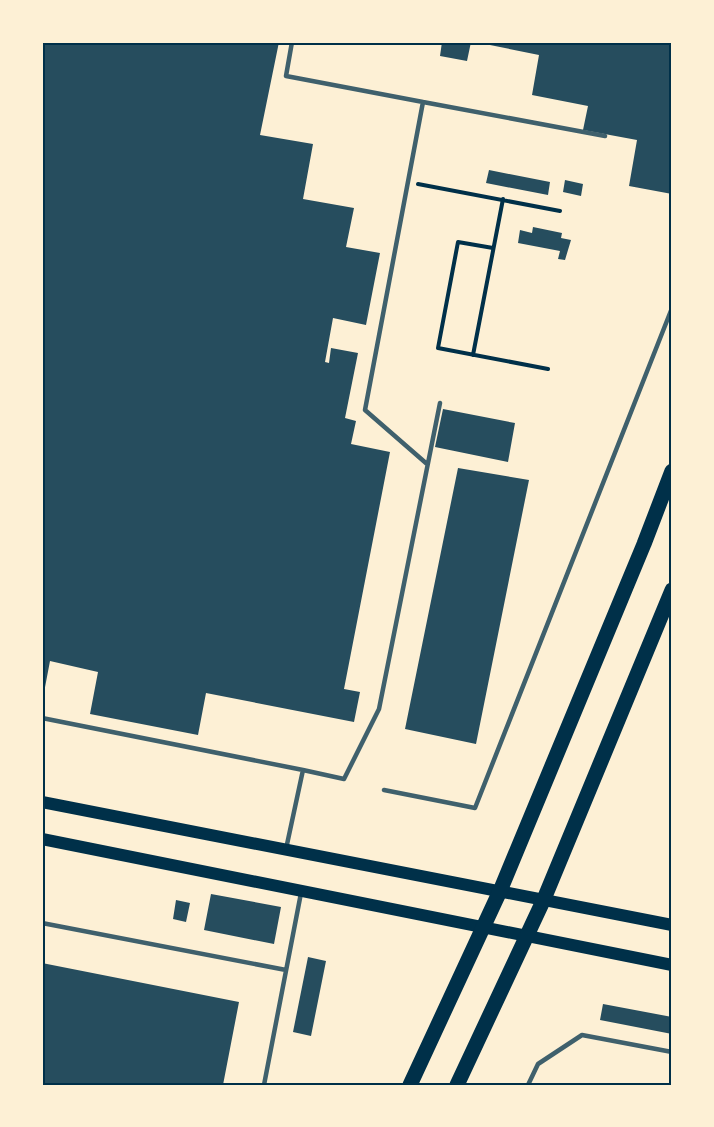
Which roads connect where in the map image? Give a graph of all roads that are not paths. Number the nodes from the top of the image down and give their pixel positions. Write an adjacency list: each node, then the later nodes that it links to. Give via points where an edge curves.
1 (292, 42): 2 (lane, via 286,76)
2 (423, 102): 3 (lane); 6 (lane, via 365,410)
3 (605, 135)
4 (672, 308): 11 (lane, via 475,808)
5 (440, 403): 6 (lane)
6 (427, 464): 10 (lane, via 379,709 344,779)
7 (672, 471): 16 (main road)
8 (672, 590): 17 (main road)
9 (42, 718): 10 (lane)
10 (303, 770): 14 (lane)
11 (384, 790)
12 (42, 802): 14 (main road)
13 (42, 839): 15 (main road)
14 (286, 849): 16 (main road)
15 (302, 890): 20 (main road); 23 (lane)
16 (500, 891): 17 (main road); 20 (main road)
17 (544, 899): 19 (main road); 21 (main road)
18 (42, 923): 23 (lane)
19 (672, 925)
20 (483, 926): 21 (main road); 26 (main road)
21 (526, 936): 22 (main road); 27 (main road)
22 (672, 965)
23 (286, 970): 25 (lane)
24 (672, 1052): 28 (lane, via 582,1035 538,1065)
25 (264, 1085)
26 (410, 1085)
27 (457, 1085)
28 (528, 1085)

